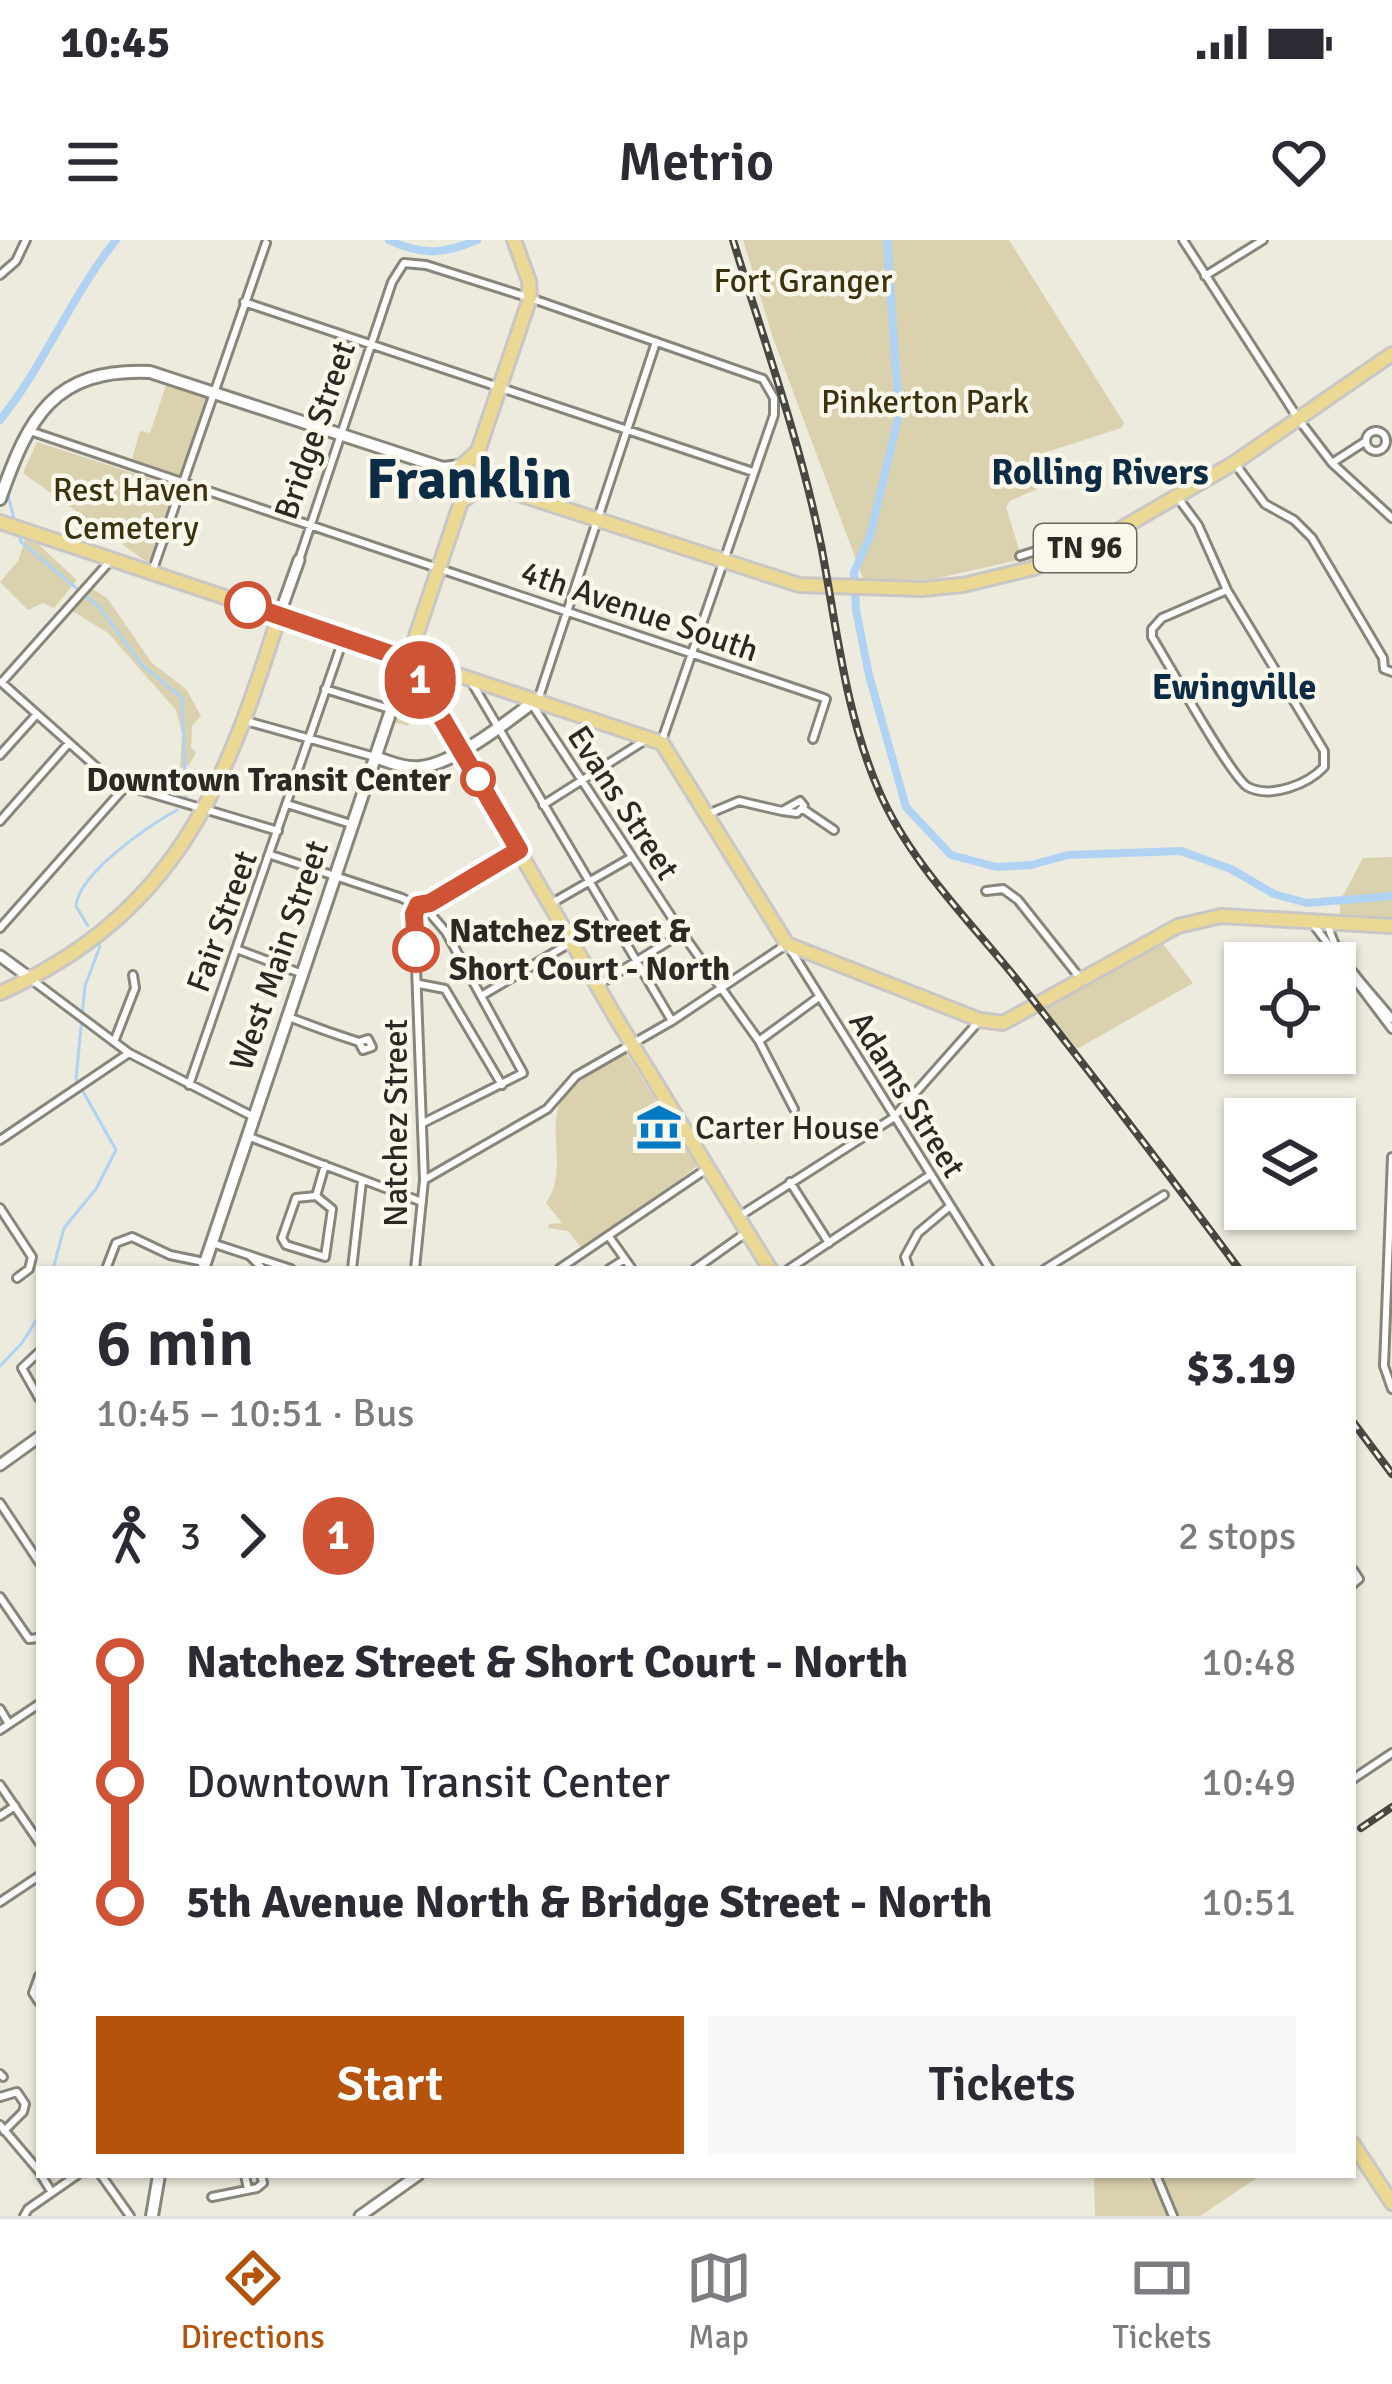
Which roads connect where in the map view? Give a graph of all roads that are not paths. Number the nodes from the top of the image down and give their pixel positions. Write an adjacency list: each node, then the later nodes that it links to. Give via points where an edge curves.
1 (26, 240): 6 (street)
2 (1183, 240): 7 (street)
3 (1263, 240): 7 (street)
4 (266, 242): 9 (street)
5 (515, 244): 8 (main road)
6 (0, 275)
7 (1205, 276): 15 (street)
8 (530, 298): 10 (street); 11 (street, Bridge Street, via 404,263); 13 (main road)
9 (244, 302): 11 (street); 14 (street)
10 (656, 342): 16 (street); 24 (street, via 770,386 776,407)
11 (372, 343): 13 (street); 18 (street, Bridge Street)
12 (1392, 354): 15 (main road, TN 96)
13 (501, 386): 16 (street); 22 (main road)
14 (215, 392): 17 (main road, via 150,372 103,374 52,399); 18 (main road); 25 (street)
15 (1299, 420): 20 (main road, TN 96); 21 (street)
16 (627, 429): 24 (street); 31 (street)
17 (26, 430): 25 (street, 4th Avenue South); 29 (main road)
18 (343, 434): 23 (main road); 33 (street, Bridge Street)
19 (1366, 441): 21 (street)
20 (1234, 463): 28 (main road, TN 96); 47 (street, via 1265,504 1312,538)
21 (1332, 464): 30 (street)
22 (473, 467): 23 (main road); 26 (main road, TN 96); 27 (main road); 27 (main road, via 482,486)
23 (443, 468): 27 (main road)
24 (753, 472): 38 (street)
25 (185, 483): 33 (street, 4th Avenue South); 40 (street)
26 (497, 487): 27 (main road); 31 (main road, TN 96)
27 (464, 491): 39 (main road)
28 (1178, 498): 34 (main road, TN 96); 41 (street)
29 (0, 499)
30 (1392, 518)
31 (598, 520): 38 (main road, TN 96); 42 (street)
32 (3, 523): 36 (main road)
33 (312, 524): 37 (street, Bridge Street); 39 (street, 4th Avenue South)
34 (1112, 535): 35 (street); 38 (main road, TN 96, via 995,578 922,589 799,585)
35 (1020, 556)
36 (111, 560): 40 (main road); 50 (street)
37 (299, 560): 43 (street, Bridge Street)
38 (723, 562): 45 (street)
39 (439, 567): 42 (street, 4th Avenue South); 46 (main road)
40 (152, 572): 43 (main road)
41 (1227, 590): 41 (street, via 1324,751 1324,767 1312,780 1249,788 1152,638 1162,618)
42 (566, 611): 45 (street, 4th Avenue South); 52 (street)
43 (279, 616): 44 (main road); 55 (main road)
44 (344, 638): 46 (main road); 51 (street, Fair Street)
45 (692, 653): 58 (street); 59 (street, 4th Avenue South, via 826,699)
46 (408, 660): 49 (main road); 53 (main road, West Main Street); 61 (main road)
47 (1388, 660): 48 (street, via 1384,669)
48 (1392, 672)
49 (472, 682): 52 (main road); 56 (street)
50 (1, 683): 54 (street)
51 (325, 688): 53 (street); 57 (street, Fair Street)
52 (536, 700): 56 (main road); 58 (main road); 64 (street, Evans Street)
53 (390, 709): 63 (main road, West Main Street)
54 (37, 714): 60 (street); 62 (street)
55 (246, 721): 57 (street); 68 (main road)
56 (499, 727): 61 (main road); 67 (street)
57 (308, 737): 63 (street); 66 (street, Fair Street)
58 (659, 737): 64 (street); 69 (main road)
59 (813, 739)
60 (69, 743): 65 (street); 70 (street)
61 (461, 750): 63 (main road, via 421,768); 74 (main road)
62 (0, 755)
63 (375, 757): 71 (main road, West Main Street)
64 (581, 781): 67 (street); 76 (street, Evans Street)
65 (126, 786): 68 (street); 85 (street)
66 (287, 804): 71 (street); 73 (street, Fair Street)
67 (544, 805): 78 (street)
68 (206, 809): 73 (street); 94 (main road, via 120,914)
69 (708, 814): 72 (street, via 739,801 803,809); 88 (main road)
70 (0, 821)
71 (351, 824): 77 (main road, West Main Street)
72 (834, 830)
73 (278, 831): 75 (street, Fair Street)
74 (519, 850): 80 (main road); 81 (street)
75 (271, 855): 77 (street); 89 (street, Fair Street)
76 (632, 857): 78 (street); 86 (street, Evans Street)
77 (334, 875): 81 (street); 92 (main road, West Main Street)
78 (589, 883): 80 (street); 91 (street)
79 (986, 891): 95 (street, via 1018,900)
80 (551, 904): 87 (main road)
81 (418, 905): 96 (street, Natchez Street); 100 (street, via 446,932)
82 (1311, 921): 83 (main road); 95 (main road, via 1200,918); 106 (street)
83 (1328, 923): 84 (main road); 103 (street)
84 (1392, 926)
85 (0, 928)
86 (682, 933): 91 (street); 98 (street, Evans Street)
87 (573, 941): 97 (main road); 100 (street)
88 (788, 944): 98 (street); 101 (street, Adams Street); 105 (main road)
89 (239, 950): 92 (street); 112 (street, Fair Street)
90 (0, 956): 94 (street)
91 (634, 962): 97 (street); 104 (street)
92 (300, 973): 102 (main road, West Main Street)
93 (133, 975): 108 (street)
94 (30, 979): 99 (main road); 108 (street)
95 (1081, 979): 105 (main road, via 1004,1023)
96 (418, 984): 113 (street, via 446,989); 117 (street, Natchez Street)
97 (598, 985): 110 (main road)
98 (720, 988): 104 (street); 107 (street, Evans Street)
99 (0, 993)
100 (481, 996): 113 (street, via 523,1070)
101 (819, 997): 107 (street); 116 (street, Adams Street)
102 (285, 1016): 109 (street); 115 (main road, West Main Street)
103 (1392, 1019)
104 (672, 1021): 110 (street)
105 (980, 1021): 116 (street)
106 (1392, 1029)
107 (759, 1041): 114 (street, Evans Street)
108 (114, 1042): 111 (street)
109 (359, 1042)
110 (632, 1044): 122 (main road); 125 (street, via 576,1076 547,1109)
111 (129, 1053): 112 (street); 119 (street)
112 (190, 1085): 115 (street)
113 (502, 1085): 117 (street)
114 (794, 1109)
115 (252, 1116): 118 (main road, West Main Street)
116 (893, 1118): 123 (street, Adams Street); 126 (street)
117 (423, 1124): 125 (street, Natchez Street)
118 (247, 1136): 121 (street); 136 (main road, West Main Street)
119 (0, 1140)
120 (1392, 1157): 133 (street)
121 (325, 1165): 124 (street); 128 (street)
122 (707, 1169): 132 (main road); 135 (street)
123 (930, 1174): 130 (street, Adams Street); 137 (street)
124 (362, 1180): 129 (street); 144 (street)
125 (424, 1180): 129 (street, Natchez Street)
126 (790, 1182): 132 (street); 137 (street)
127 (1164, 1195): 154 (street)
128 (316, 1196): 128 (street, via 332,1209 325,1257 282,1238 296,1198)
129 (422, 1202): 145 (street, Natchez Street)
130 (949, 1207): 152 (street, via 918,1233); 153 (street, Adams Street)
131 (0, 1208): 155 (street, via 32,1257)
132 (738, 1218): 134 (main road)
133 (1390, 1221): 156 (street)
134 (747, 1232): 149 (street); 150 (main road)
135 (610, 1238): 139 (street); 146 (street)
136 (211, 1243): 138 (street); 141 (main road, West Main Street)
137 (829, 1243): 151 (street)
138 (249, 1255): 142 (street); 143 (street)
139 (625, 1259): 147 (street); 148 (street)
140 (107, 1266): 141 (street, via 116,1243 131,1237)
141 (204, 1266)
142 (260, 1266)
143 (282, 1266)
144 (352, 1266)
145 (419, 1266)
146 (565, 1266)
147 (614, 1266)
148 (630, 1266)
149 (699, 1266)
150 (768, 1266)
151 (794, 1266)
152 (908, 1266)
153 (988, 1266)
154 (1050, 1266)
155 (17, 1278)
156 (1388, 1322): 158 (street, via 1384,1366)
157 (36, 1355): 159 (street, via 22,1367)
158 (1392, 1389)
159 (36, 1393)
160 (36, 1439): 161 (street)
161 (0, 1465)
162 (0, 1503): 163 (street)
163 (36, 1557)
164 (0, 1597): 165 (street)
165 (36, 1638)
166 (36, 1706): 168 (street)
167 (0, 1709): 168 (street)
168 (9, 1724): 169 (street)
169 (0, 1730)
170 (1392, 1753): 171 (street)
171 (1356, 1776)
172 (0, 1785): 173 (street)
173 (15, 1806): 174 (street); 175 (street)
174 (0, 1816)
175 (36, 1838)
176 (36, 1878): 177 (street)
177 (0, 1902)
178 (0, 2097): 179 (street, via 17,2092 25,2104)
179 (2, 2128): 181 (street)
180 (1356, 2149): 193 (main road)
181 (36, 2168)
182 (43, 2178): 191 (street)
183 (71, 2178): 191 (street)
184 (103, 2178): 195 (street)
185 (158, 2178): 196 (main road)
186 (246, 2178): 190 (street)
187 (261, 2178): 190 (street)
188 (414, 2178): 197 (street)
189 (1157, 2178): 198 (street)
190 (248, 2188): 192 (street)
191 (51, 2191): 194 (street)
192 (212, 2198)
193 (1392, 2203)
194 (24, 2216)
195 (130, 2216)
196 (152, 2216)
197 (360, 2216)
198 (1173, 2216)

